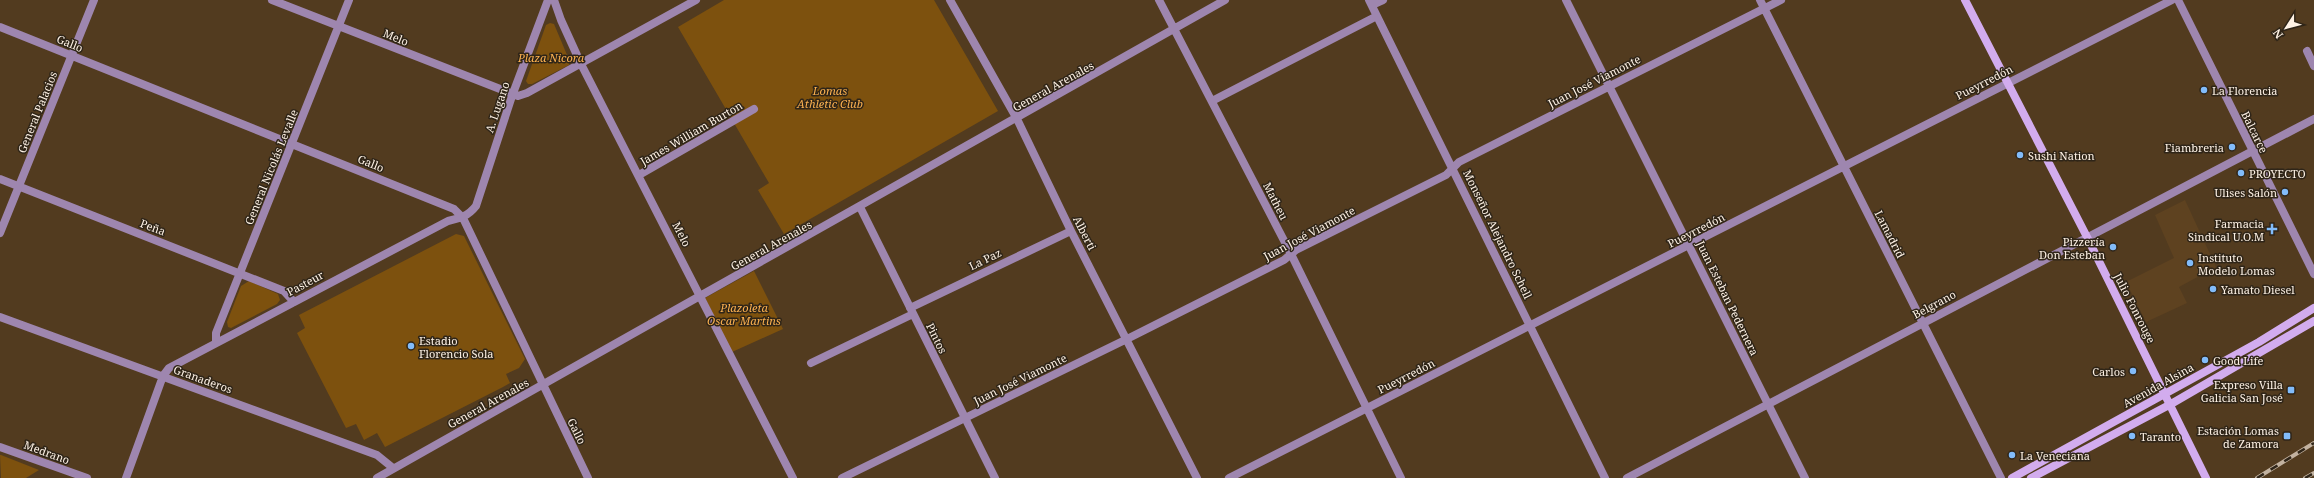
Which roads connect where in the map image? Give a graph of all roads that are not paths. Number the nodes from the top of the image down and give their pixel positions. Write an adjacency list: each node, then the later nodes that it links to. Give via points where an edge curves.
1 (94, 0): 24 (street, General Palacios)
2 (272, 0): 20 (street, Melo)
3 (349, 0): 20 (street, General Nicolás Levalle)
4 (548, 0): 29 (street, A. Lugano)
5 (554, 0): 25 (street, Melo)
6 (696, 0): 25 (street)
7 (950, 0): 32 (street, Alberti)
8 (1159, 0): 22 (street, Matheu)
9 (1225, 0): 22 (street, General Arenales)
10 (1383, 0): 17 (street)
11 (1566, 0): 28 (street, Juan Esteban Pedernera)
12 (1760, 0): 18 (street, Lamadrid)
13 (1781, 0): 18 (street, Juan José Viamonte)
14 (1965, 0): 27 (main road, Julio Fonrouge)
15 (2172, 0): 27 (street, Pueyrredón)
16 (2178, 0): 35 (street, Balcarce)
17 (1371, 2): 19 (street, Monseñor Alejandro Schell)
18 (1765, 8): 28 (street, Juan José Viamonte); 36 (street, Lamadrid)
19 (1377, 16): 30 (street); 37 (street, Monseñor Alejandro Schell)
20 (339, 26): 29 (street, Melo); 34 (street, General Nicolás Levalle)
21 (0, 27): 24 (street, Gallo)
22 (1175, 30): 30 (street, Matheu); 32 (street, General Arenales)
23 (2307, 51): 26 (street)
24 (71, 55): 34 (street, Gallo); 40 (street, General Palacios)
25 (581, 64): 29 (street, via 527,93); 38 (street, Melo)
26 (2314, 66)
27 (2006, 83): 36 (street, Pueyrredón); 45 (main road, Julio Fonrouge)
28 (1610, 85): 37 (street, Juan José Viamonte, via 1459,162); 46 (street, Juan Esteban Pedernera)
29 (512, 96): 42 (street, A. Lugano, via 476,206)
30 (1212, 101): 47 (street, Matheu)
31 (754, 109): 38 (street, James William Burton)
32 (1017, 119): 41 (street, General Arenales); 43 (street, Alberti)
33 (2314, 119): 35 (street, Belgrano)
34 (292, 143): 42 (street, Gallo, via 448,205); 48 (street, General Nicolás Levalle)
35 (2252, 150): 45 (street, Belgrano); 49 (street, Balcarce)
36 (1844, 166): 46 (street, Pueyrredón); 56 (street, Lamadrid)
37 (1453, 169): 47 (street, Juan José Viamonte, via 1446,175); 57 (street, Monseñor Alejandro Schell)
38 (639, 176): 50 (street, Melo)
39 (0, 179): 40 (street, Peña)
40 (18, 187): 44 (street, General Palacios); 48 (street, Peña)
41 (860, 207): 50 (street, General Arenales); 53 (street, Pintos)
42 (463, 218): 51 (street, Pasteur, via 448,221); 62 (street, Gallo)
43 (1071, 231): 53 (street, La Paz); 58 (street, Alberti)
44 (0, 233)
45 (2087, 237): 56 (street, Belgrano); 63 (main road, Julio Fonrouge)
46 (1689, 246): 57 (street, Pueyrredón); 64 (street, Juan Esteban Pedernera)
47 (1291, 254): 58 (street, Juan José Viamonte); 66 (street, Matheu)
48 (240, 273): 51 (street, Peña, via 284,291); 59 (street, General Nicolás Levalle, via 216,333)
49 (2314, 274)
50 (701, 296): 62 (street, General Arenales); 74 (street, Melo)
51 (294, 302): 59 (street, Pasteur)
52 (2314, 308): 63 (main road, Avenida Alsina)
53 (911, 311): 60 (street, La Paz); 67 (street, Pintos)
54 (0, 317): 61 (street, Granaderos)
55 (2314, 321): 65 (main road, Avenida Alsina)
56 (1922, 322): 64 (street, Belgrano); 83 (street, Lamadrid)
57 (1530, 325): 66 (street, Pueyrredón); 80 (street, Monseñor Alejandro Schell)
58 (1127, 339): 67 (street, Juan José Viamonte); 77 (street, Alberti)
59 (216, 343): 61 (street, Pasteur, via 169,368)
60 (811, 363)
61 (163, 376): 69 (street, Granaderos, via 377,455); 72 (street)
62 (543, 385): 69 (street, General Arenales); 73 (street, Gallo)
63 (2165, 394): 65 (main road, Julio Fonrouge); 84 (main road, Avenida Alsina)
64 (1768, 404): 81 (street, Belgrano); 82 (street, Juan Esteban Pedernera)
65 (2170, 404): 85 (main road, Avenida Alsina); 86 (main road, Julio Fonrouge)
66 (1367, 408): 78 (street, Pueyrredón); 79 (street, Matheu)
67 (965, 418): 75 (street, Juan José Viamonte); 76 (street, Pintos)
68 (0, 447): 71 (street, Medrano)
69 (394, 468): 70 (street, General Arenales)
70 (382, 477)
71 (87, 478)
72 (126, 478)
73 (588, 478)
74 (793, 478)
75 (842, 478)
76 (995, 478)
77 (1197, 478)
78 (1228, 478)
79 (1401, 478)
80 (1605, 478)
81 (1627, 478)
82 (1805, 478)
83 (2001, 478)
84 (2012, 478)
85 (2031, 478)
86 (2206, 478)

